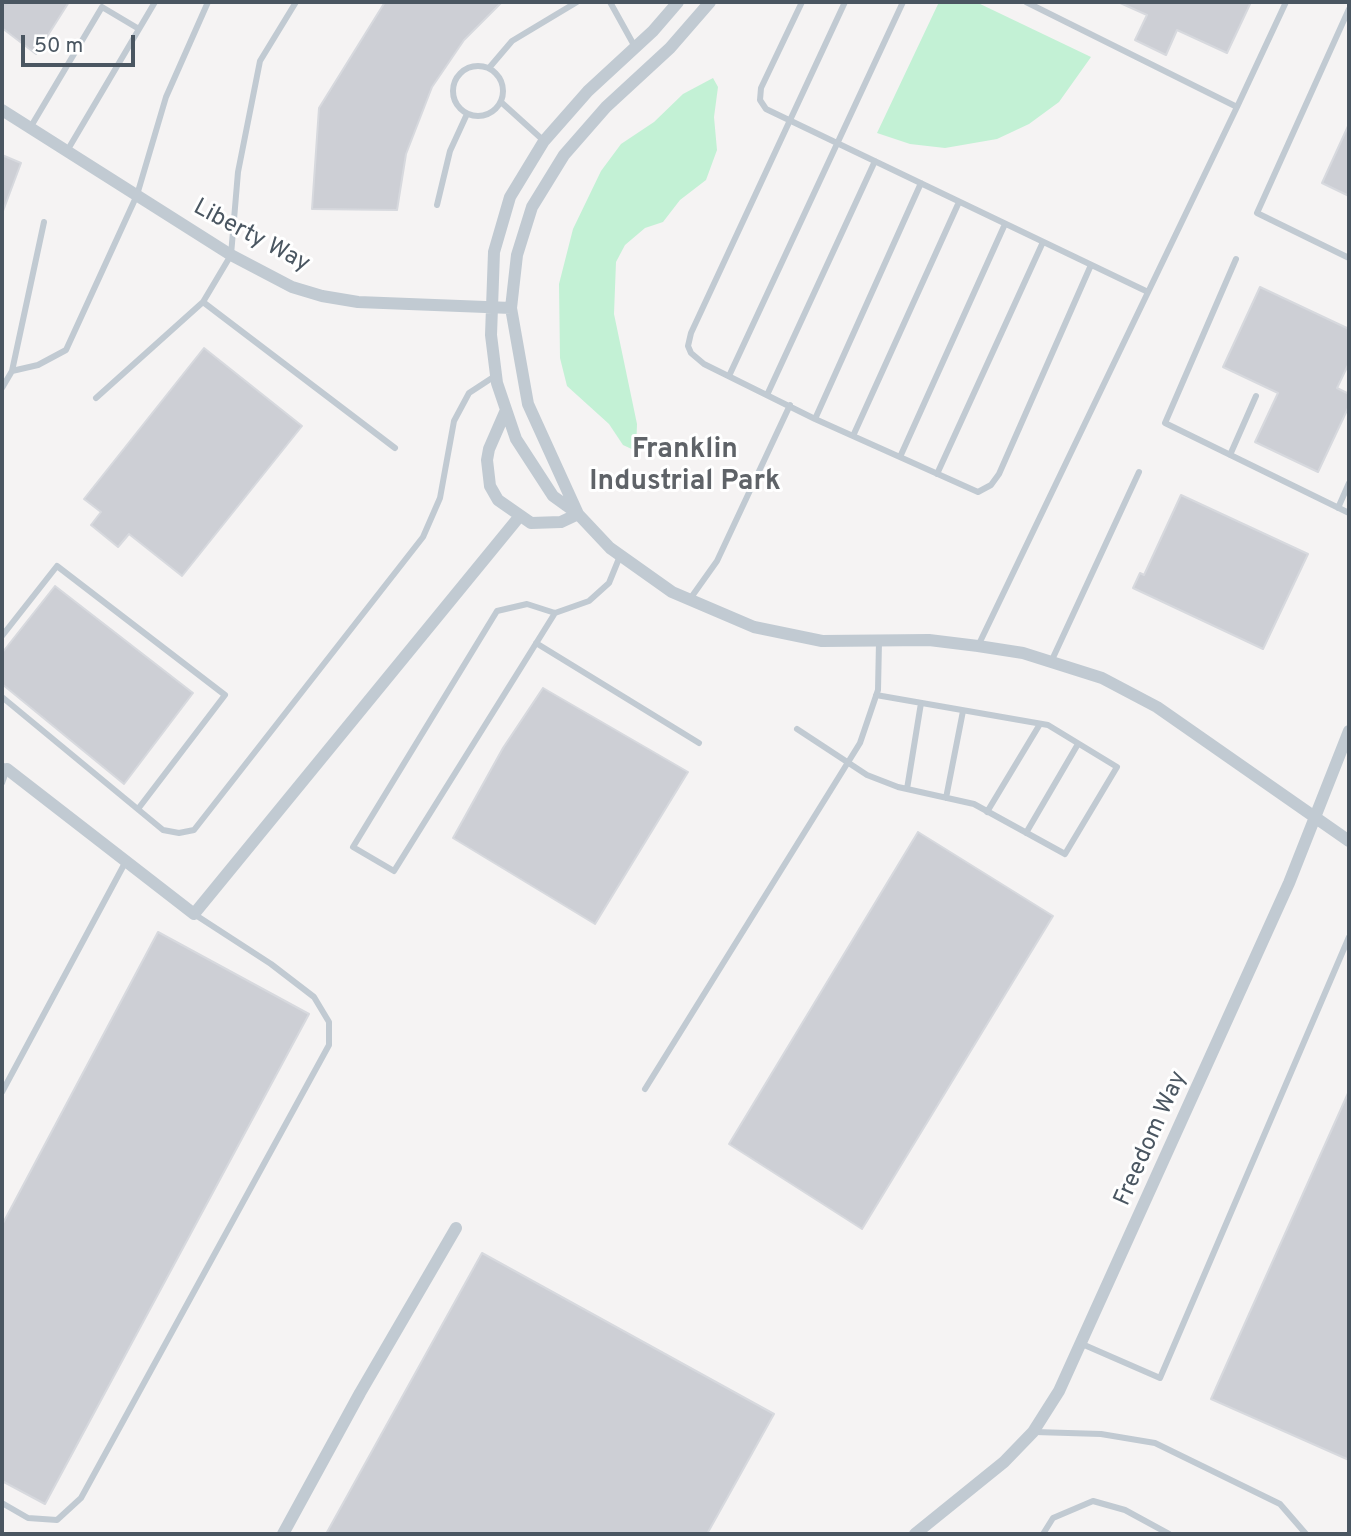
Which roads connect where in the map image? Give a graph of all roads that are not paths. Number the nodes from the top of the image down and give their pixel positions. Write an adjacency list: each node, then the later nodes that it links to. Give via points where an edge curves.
1 (155, 2): 14 (lane)
2 (208, 2): 28 (lane, via 166,96)
3 (296, 2): 34 (lane, via 260,61 238,172)
4 (577, 2): 16 (lane, via 512,41)
5 (610, 2): 15 (lane)
6 (678, 2): 15 (street)
7 (710, 2): 41 (street, via 564,155 527,219)
8 (802, 2): 21 (lane, via 761,88 760,100 766,109)
9 (845, 2): 21 (lane)
10 (904, 2): 24 (lane)
11 (1026, 2): 18 (lane)
12 (1286, 2): 18 (lane)
13 (1349, 9): 35 (lane, via 1257,213)
14 (139, 29): 22 (lane, via 102,7); 25 (lane)
15 (635, 47): 23 (street)
16 (489, 68): 17 (lane, via 503,86); 20 (lane, via 466,69 456,80 456,103)
17 (501, 102): 20 (lane, via 490,113); 23 (lane)
18 (1237, 107): 38 (lane)
19 (2, 110): 22 (street, Liberty Way)
20 (467, 114): 30 (lane, via 450,151)
21 (790, 120): 24 (lane); 44 (lane, via 688,346 704,364)
22 (30, 128): 25 (street, Liberty Way)
23 (544, 141): 40 (street, via 505,211 494,251)
24 (837, 143): 26 (lane); 44 (lane)
25 (67, 151): 28 (street, Liberty Way)
26 (875, 161): 27 (lane); 46 (lane)
27 (921, 183): 29 (lane); 51 (lane)
28 (137, 195): 34 (street, Liberty Way); 42 (lane, via 66,350 38,365)
29 (959, 202): 32 (lane); 52 (lane)
30 (438, 205)
31 (44, 222): 42 (lane)
32 (1005, 224): 33 (lane); 55 (lane)
33 (1043, 242): 37 (lane); 57 (lane)
34 (231, 255): 39 (lane); 40 (street, Liberty Way, via 292,287 322,296)
35 (1349, 258)
36 (1236, 259): 54 (lane, via 1165,423)
37 (1091, 265): 38 (lane); 57 (lane, via 991,485 978,492)
38 (1148, 292): 69 (lane)
39 (203, 303): 48 (lane); 53 (lane)
40 (491, 308): 41 (street, Liberty Way); 43 (street)
41 (511, 308): 61 (street, via 528,404)
42 (12, 371): 45 (lane)
43 (496, 375): 50 (street); 85 (lane, via 469,393 454,421 440,498 423,537 194,830 179,834 163,830)
44 (729, 376): 46 (lane)
45 (2, 388)
46 (766, 395): 49 (lane)
47 (1256, 396): 54 (lane)
48 (96, 398)
49 (790, 405): 51 (lane); 64 (lane, via 717,561)
50 (506, 410): 61 (street, via 536,473 553,496); 62 (street, via 489,449 487,472 498,500)
51 (815, 419): 52 (lane)
52 (853, 436): 55 (lane)
53 (395, 448)
54 (1230, 455): 59 (lane)
55 (900, 457): 57 (lane)
56 (1139, 472): 70 (lane)
57 (937, 474)
58 (1349, 483): 59 (lane)
59 (1338, 508): 60 (lane)
60 (1349, 513)
61 (578, 514): 62 (street, via 545,525); 63 (street)
62 (519, 517): 91 (street)
63 (620, 556): 64 (street, via 672,593); 65 (lane, via 608,583 589,601)
64 (690, 599): 67 (street, via 754,628 822,641)
65 (555, 613): 68 (lane); 68 (lane, via 527,604 497,611 353,847 394,871)
66 (2, 636): 85 (lane, via 57,566 225,695)
67 (879, 642): 69 (street, via 929,640); 71 (lane)
68 (536, 643): 78 (lane)
69 (978, 646): 70 (street)
70 (1051, 662): 87 (street, via 1102,678 1157,707)
71 (876, 695): 73 (lane); 80 (lane, via 860,743)
72 (2, 696): 85 (lane)
73 (921, 704): 74 (lane); 83 (lane)
74 (963, 711): 75 (lane); 84 (lane)
75 (1040, 724): 79 (lane); 86 (lane)
76 (797, 729): 80 (lane)
77 (1349, 731): 87 (street, Freedom Way)
78 (699, 743)
79 (1078, 744): 88 (lane); 88 (lane, via 1117,767 1111,778 1065,855)
80 (847, 763): 83 (lane); 93 (lane)
81 (5, 767): 82 (lane); 90 (street)
82 (2, 783)
83 (906, 789): 84 (lane)
84 (946, 798): 86 (lane)
85 (138, 809)
86 (987, 812): 88 (lane)
87 (1314, 819): 89 (street); 96 (street, Freedom Way)
88 (1026, 833)
89 (1349, 841)
90 (126, 861): 91 (street); 94 (lane)
91 (194, 914): 98 (lane, via 314,996 329,1022 329,1045 80,1498 57,1520 28,1518)
92 (1349, 937): 96 (lane, via 1160,1378)
93 (645, 1089)
94 (2, 1093)
95 (456, 1228): 99 (street)
96 (1082, 1344): 97 (street, Freedom Way)
97 (1033, 1432): 100 (street, Freedom Way, via 1004,1462); 103 (lane, via 1101,1434 1155,1443 1280,1504)
98 (2, 1503)
99 (283, 1534)
100 (915, 1534)
101 (1043, 1534): 102 (lane, via 1053,1518 1093,1501 1125,1510)
102 (1168, 1534)
103 (1306, 1534)

